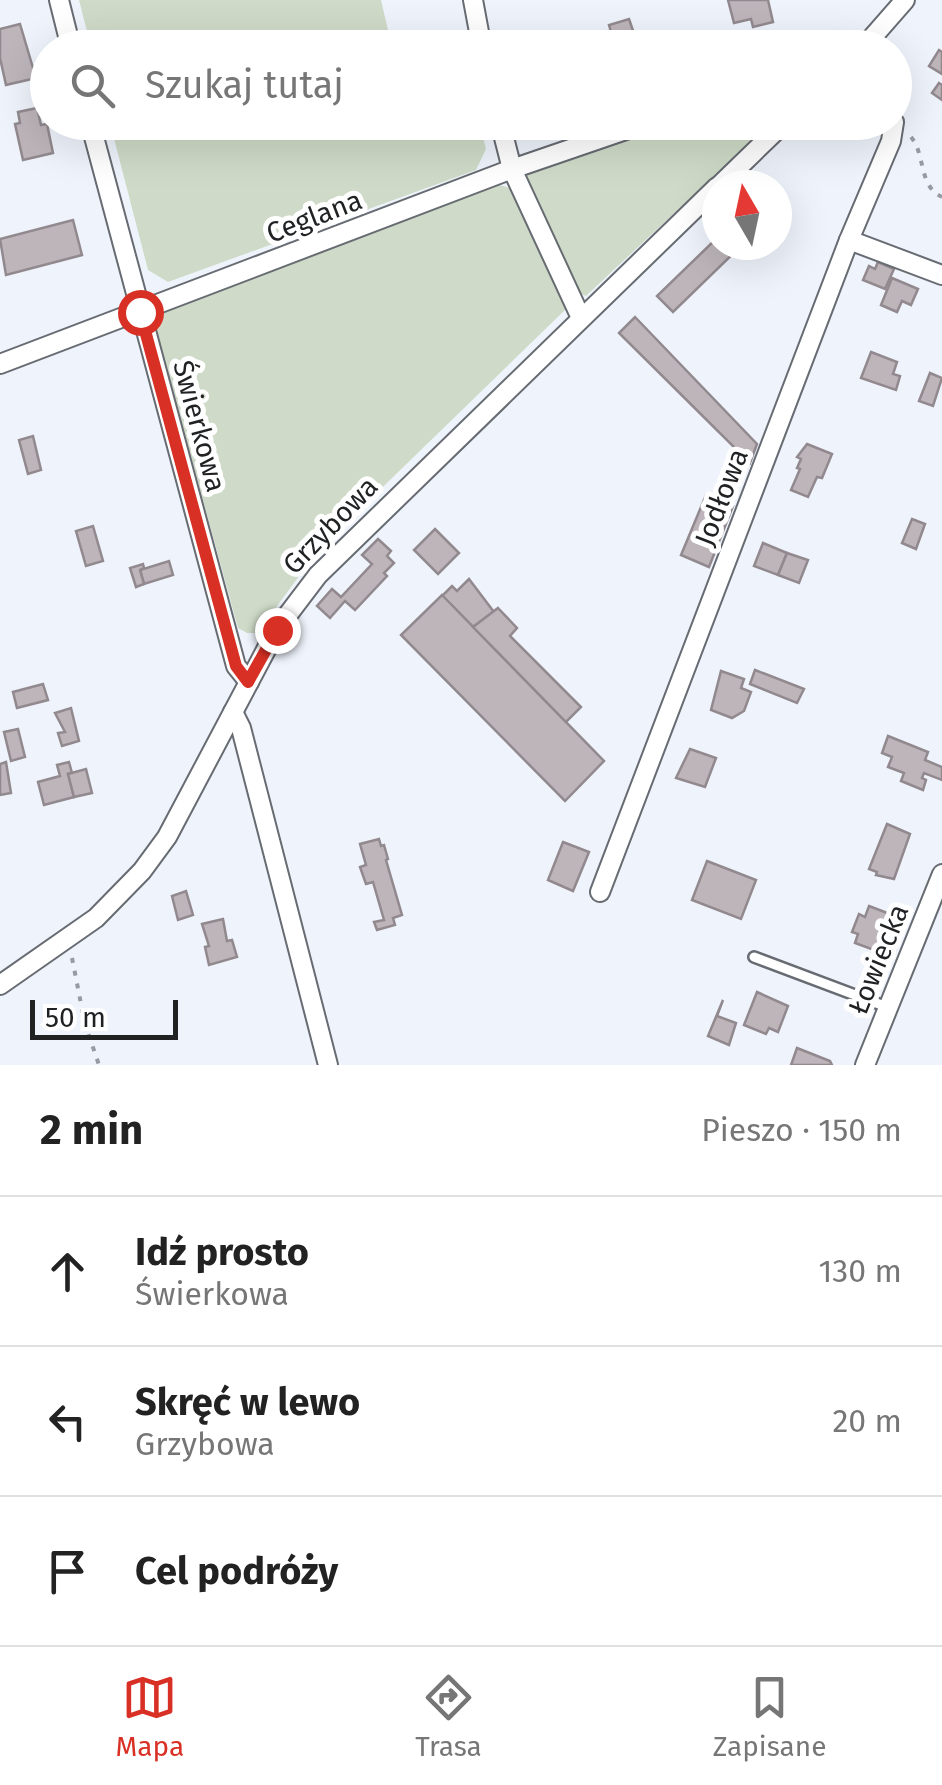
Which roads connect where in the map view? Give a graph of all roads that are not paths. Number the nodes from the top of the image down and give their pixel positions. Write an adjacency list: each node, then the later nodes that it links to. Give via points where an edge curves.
1 (59, 0): 4 (street)
2 (473, 0): 5 (street)
3 (905, 0): 6 (street)
4 (66, 30)
5 (479, 30)
6 (879, 30)
7 (95, 140): 17 (street, Świerkowa)
8 (505, 140): 12 (street)
9 (597, 140): 12 (street, Ceglana)
10 (766, 140): 13 (street, Grzybowa)
11 (890, 140): 15 (street, Jodłowa)
12 (512, 169): 17 (street, Ceglana); 18 (street)
13 (735, 170)
14 (702, 201): 18 (street, Grzybowa)
15 (849, 240): 16 (street); 23 (street, Jodłowa)
16 (942, 275)
17 (140, 312): 19 (street, Ceglana); 20 (street, Świerkowa, via 236,666)
18 (581, 318): 20 (street, Grzybowa, via 318,575)
19 (0, 364)
20 (248, 682): 21 (street, Grzybowa)
21 (232, 712): 25 (street, Grzybowa, via 167,837 142,871 96,918); 27 (street)
22 (942, 874): 26 (street, Łowiecka)
23 (600, 892)
24 (754, 957): 26 (lane)
25 (0, 985)
26 (888, 1007): 28 (street, Łowiecka)
27 (328, 1065)
28 (865, 1065)

